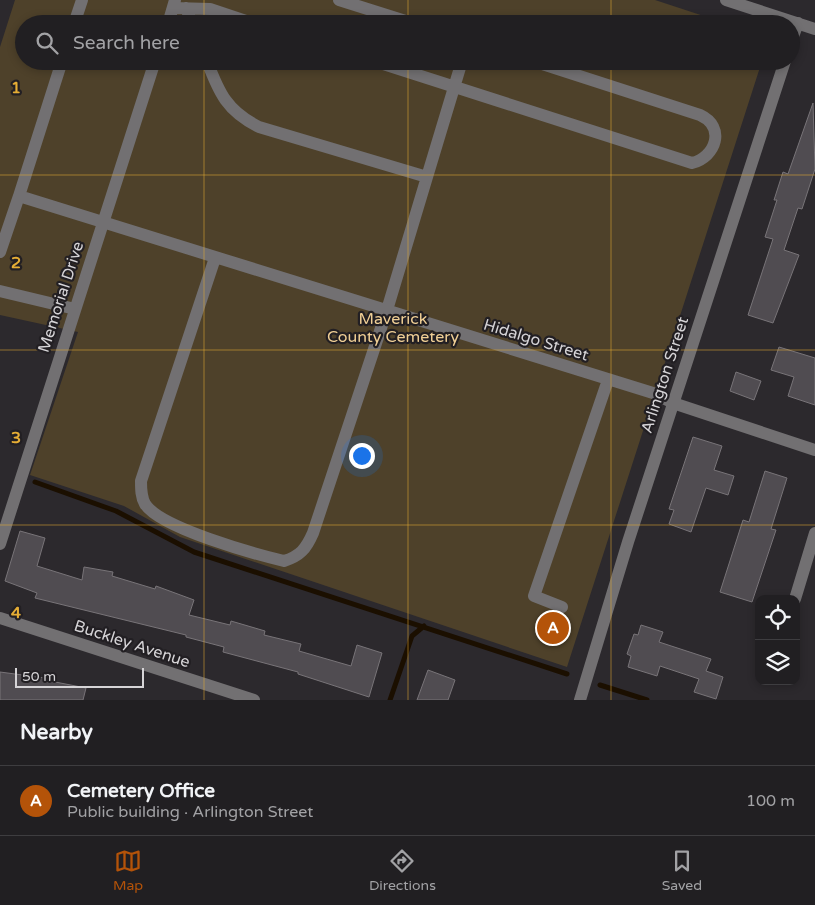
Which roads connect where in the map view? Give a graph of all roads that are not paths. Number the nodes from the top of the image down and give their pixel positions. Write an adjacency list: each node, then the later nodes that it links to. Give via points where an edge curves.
1 (82, 0): 5 (street)
2 (340, 0): 7 (street)
3 (726, 0): 8 (street)
4 (178, 5): 6 (street)
5 (77, 15)
6 (228, 15)
7 (387, 15)
8 (773, 15)
9 (800, 24): 10 (street)
10 (815, 29)
11 (59, 70): 20 (street)
12 (152, 70): 21 (street, Memorial Drive)
13 (210, 70): 19 (street, via 219,93 235,112 250,123)
14 (403, 70): 18 (street)
15 (459, 70): 18 (street)
16 (561, 70): 18 (street, via 709,119 716,134 715,144 706,158 692,163)
17 (782, 70): 28 (street, Arlington Street)
18 (454, 86): 19 (street)
19 (427, 177): 26 (street)
20 (19, 196): 21 (street, Hidalgo Street); 22 (street)
21 (102, 224): 23 (street, Hidalgo Street); 25 (street, Memorial Drive)
22 (0, 252)
23 (215, 258): 26 (street, Hidalgo Street); 26 (street, via 141,481 145,505 156,514 235,549 284,561 307,548)
24 (0, 291): 25 (street)
25 (75, 309): 31 (street, Memorial Drive)
26 (387, 310): 27 (street, Hidalgo Street)
27 (608, 380): 28 (street, Hidalgo Street, via 653,393); 33 (street, via 534,596)
28 (673, 403): 29 (street, Hidalgo Street); 36 (street, Arlington Street)
29 (815, 450)
30 (815, 533): 32 (street)
31 (0, 544)
32 (796, 595)
33 (562, 607)
34 (0, 618): 35 (street, Buckley Avenue)
35 (254, 700)
36 (580, 700)

